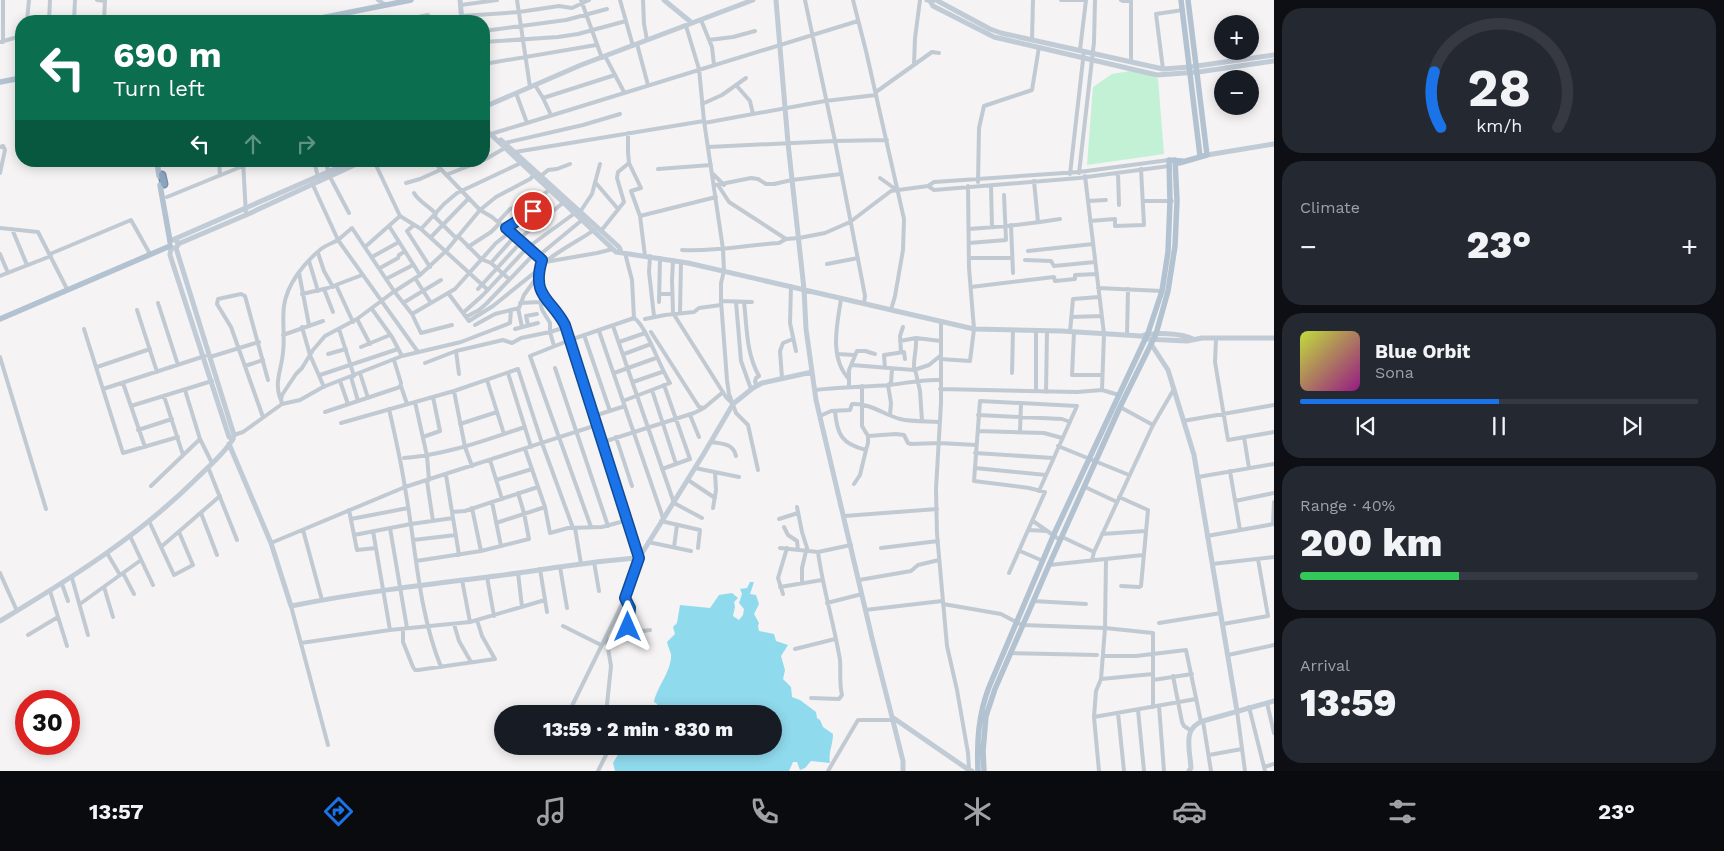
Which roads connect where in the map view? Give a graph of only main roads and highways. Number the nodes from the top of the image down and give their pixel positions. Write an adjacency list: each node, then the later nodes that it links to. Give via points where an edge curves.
1 (393, 0): 5 (main road)
2 (411, 0): 5 (main road)
3 (1181, 0): 10 (main road)
4 (1188, 0): 10 (main road, via 1207,155)
5 (382, 2): 6 (main road); 7 (main road)
6 (320, 15)
7 (330, 15)
8 (15, 77): 9 (main road)
9 (0, 80)
10 (1200, 156): 14 (main road, via 1172,163)
11 (159, 167): 12 (main road)
12 (160, 176): 13 (highway)
13 (162, 184): 15 (main road); 15 (main road)
14 (1174, 201): 17 (main road, via 1162,291); 17 (main road, via 1175,246 1168,291 1154,339)
15 (173, 244): 16 (main road)
16 (0, 318)
17 (1093, 461): 18 (main road, via 1085,487); 18 (main road, via 1052,533)
18 (1020, 624): 19 (main road, via 981,708); 20 (main road, via 986,716)
19 (978, 771)
20 (984, 771)

